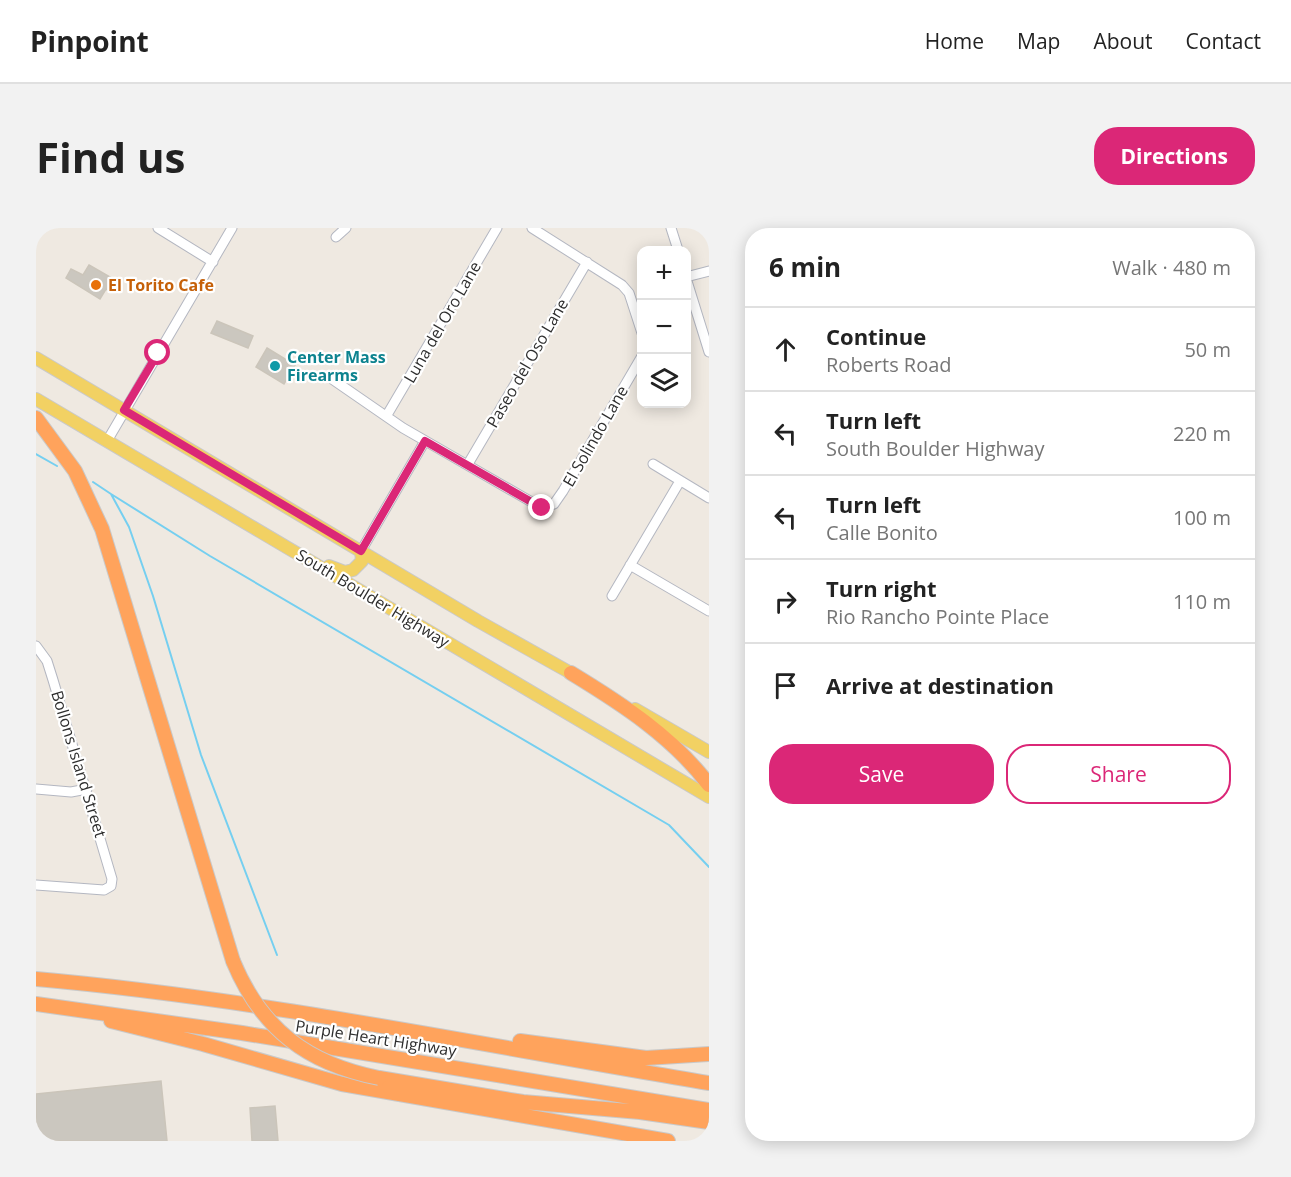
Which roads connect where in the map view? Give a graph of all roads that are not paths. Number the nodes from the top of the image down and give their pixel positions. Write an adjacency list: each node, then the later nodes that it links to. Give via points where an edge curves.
1 (158, 228): 9 (street)
2 (232, 228): 9 (street)
3 (346, 228): 7 (street)
4 (497, 228): 21 (street, Luna del Oro Lane)
5 (532, 228): 10 (street)
6 (671, 228): 8 (street)
7 (336, 237)
8 (677, 246)
9 (213, 262): 20 (street)
10 (587, 262): 14 (street, via 622,285); 25 (street, Paseo del Oso Lane)
11 (709, 271): 12 (street)
12 (691, 277)
13 (691, 291): 15 (street)
14 (637, 317)
15 (709, 352)
16 (36, 358): 20 (main road, South Boulder Highway)
17 (637, 365): 25 (street, El Solindo Lane, via 554,504 542,508)
18 (332, 379): 21 (street)
19 (36, 399): 23 (main road, South Boulder Highway)
20 (124, 410): 23 (street); 30 (main road, South Boulder Highway)
21 (387, 415): 24 (street)
22 (36, 418): 48 (highway, bridge, via 71,465 102,529 233,961 259,1008 294,1044 330,1065 379,1078 523,1102)
23 (107, 441): 29 (main road, South Boulder Highway)
24 (425, 441): 25 (street); 30 (street)
25 (468, 464)
26 (652, 464): 27 (street)
27 (680, 481): 28 (street); 31 (street)
28 (709, 498)
29 (282, 544): 30 (main road, via 345,572 354,570 362,561); 40 (main road, South Boulder Highway)
30 (361, 551): 35 (main road, South Boulder Highway)
31 (630, 565): 32 (street); 33 (street)
32 (612, 596)
33 (709, 611)
34 (36, 646): 39 (street, Bollons Island Street, via 54,680)
35 (572, 673): 36 (main road, South Boulder Highway); 37 (highway, via 649,725)
36 (709, 752)
37 (709, 785)
38 (36, 789): 39 (street)
39 (87, 789): 41 (street, Bollons Island Street, via 110,866 111,886 93,891)
40 (709, 797)
41 (36, 885)
42 (36, 979): 44 (highway, Purple Heart Highway)
43 (36, 1006): 47 (highway, Purple Heart Highway, via 242,1033); 49 (highway, via 175,1036 342,1084)
44 (271, 1007): 45 (highway, via 622,1055 669,1058); 46 (highway, Purple Heart Highway)
45 (709, 1054)
46 (709, 1083)
47 (709, 1110)
48 (709, 1122)
49 (668, 1141)

